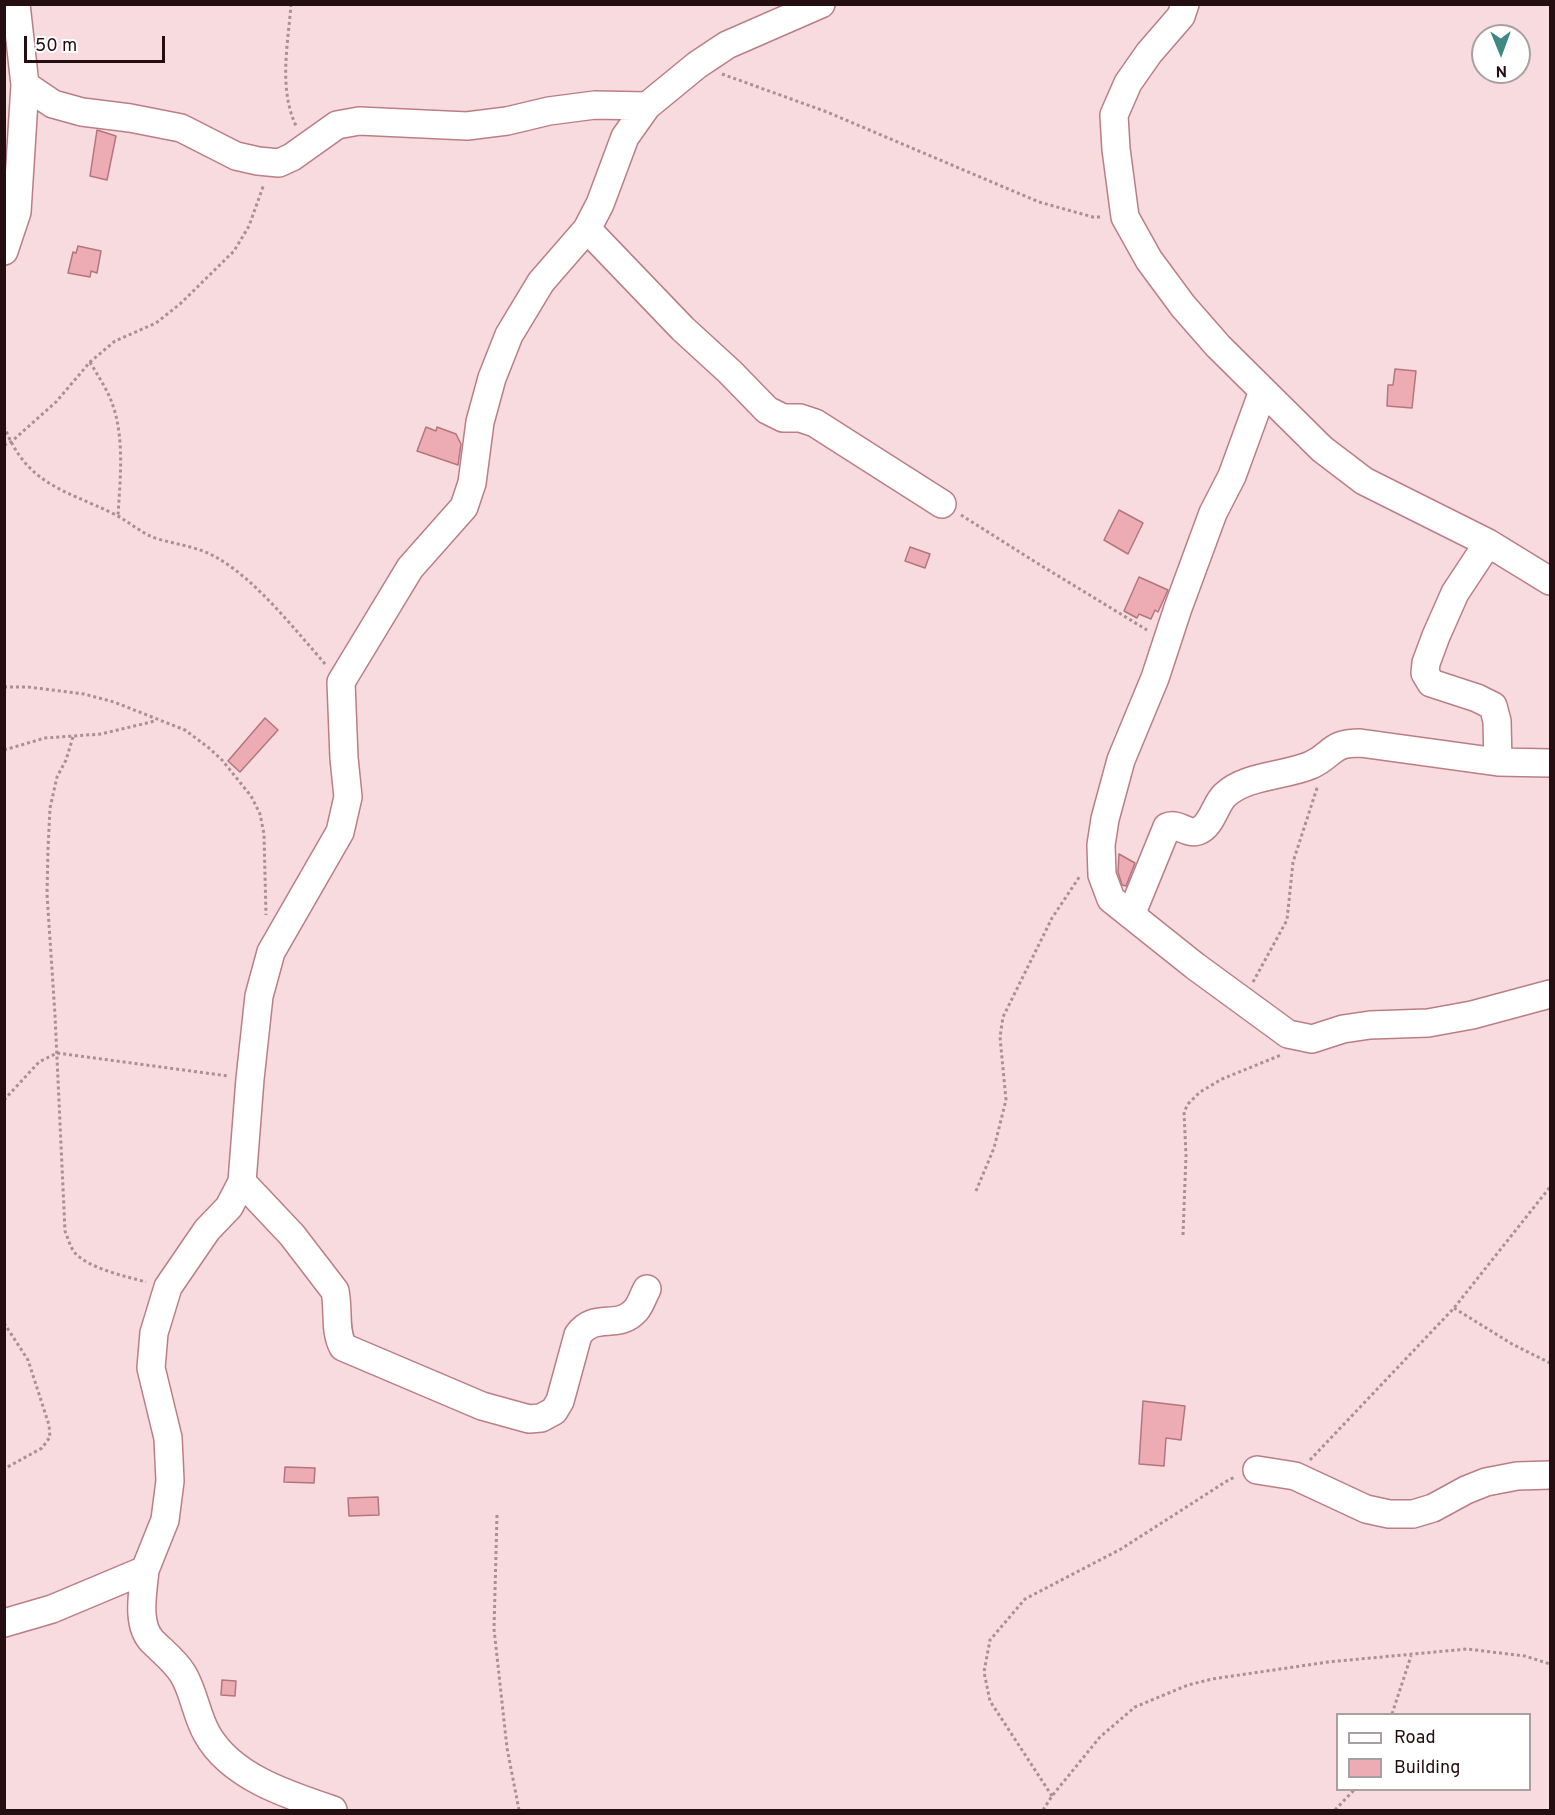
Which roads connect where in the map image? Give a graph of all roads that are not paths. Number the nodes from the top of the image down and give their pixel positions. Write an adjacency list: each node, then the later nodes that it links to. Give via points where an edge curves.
1 (16, 4): 4 (street)
2 (821, 4): 5 (street, via 727,45 697,64)
3 (1185, 4): 8 (street, via 1128,83 1114,115 1125,217 1182,306)
4 (26, 85): 5 (street, via 53,104 180,128 236,156 279,163 337,125 359,121 467,126 596,105); 7 (street, via 16,212)
5 (647, 106): 6 (street, via 625,137)
6 (587, 229): 9 (street, via 766,410 815,423); 16 (street, via 541,282 508,335 480,422 472,483 464,507 410,568 341,682 348,797 340,832 271,952 259,996)
7 (4, 251)
8 (1263, 391): 10 (street, via 1322,449 1364,481); 14 (street, via 1121,760 1105,819 1102,875 1111,899)
9 (942, 504)
10 (1488, 543): 11 (street); 12 (street, via 1455,593 1425,674 1431,683 1493,706)
11 (1551, 580)
12 (1498, 762): 13 (street); 14 (street, via 1347,743 1333,748 1311,765 1245,783 1224,795 1198,831 1167,827)
13 (1551, 764)
14 (1131, 915): 15 (street, via 1288,1034 1312,1039 1343,1029 1428,1023 1472,1015)
15 (1551, 994)
16 (242, 1182): 17 (street, via 292,1235 335,1292 343,1347 482,1406 529,1419 554,1411 560,1401 578,1335 584,1327 592,1322 628,1317 637,1309); 20 (street, via 229,1207 207,1230 168,1287 154,1333 151,1368 168,1438 170,1481 165,1520)
17 (646, 1289)
18 (1257, 1470): 19 (street, via 1295,1476 1366,1509 1389,1514 1413,1514 1433,1508 1486,1482)
19 (1551, 1475)
20 (145, 1570): 21 (street, via 52,1609); 22 (street, via 145,1631 184,1675 206,1733 219,1751 241,1770 286,1794)
21 (4, 1623)
22 (333, 1810)

